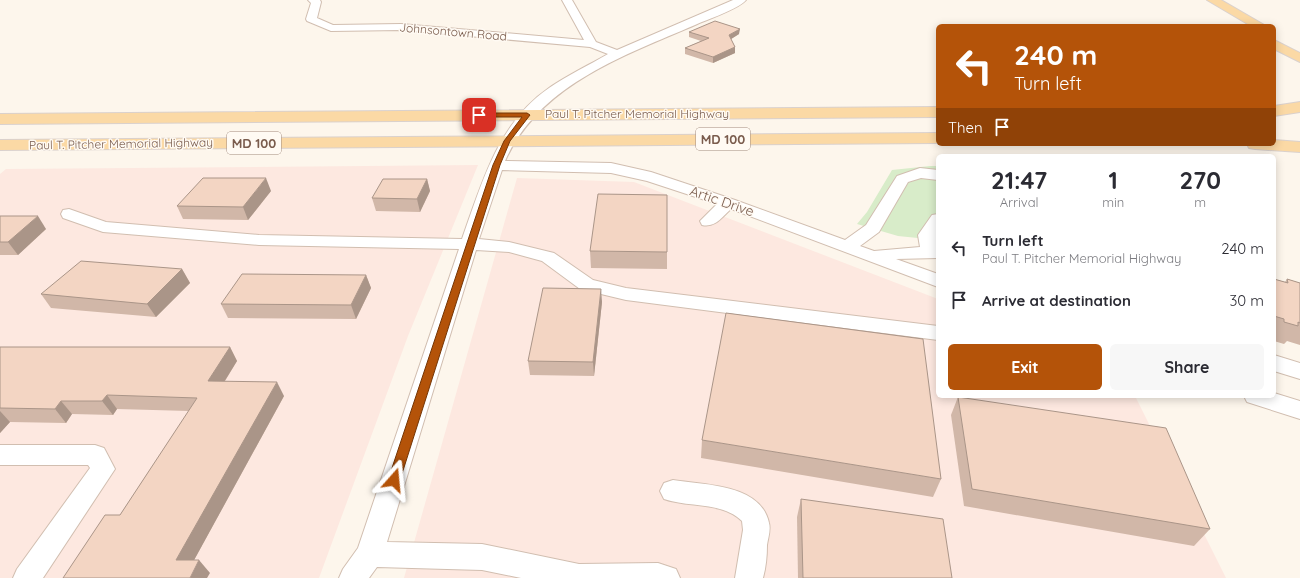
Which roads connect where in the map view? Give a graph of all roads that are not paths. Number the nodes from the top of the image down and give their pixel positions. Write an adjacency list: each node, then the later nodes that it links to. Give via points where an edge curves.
1 (313, 0): 9 (street, Johnsontown Road, via 316,2 311,19 331,28 402,27)
2 (567, 0): 9 (street)
3 (737, 0): 11 (street, via 718,12)
4 (1213, 0): 7 (main road)
5 (1199, 1): 6 (main road)
6 (1239, 24)
7 (1256, 24)
8 (1276, 36): 12 (main road)
9 (592, 44): 11 (street, Johnsontown Road)
10 (1276, 45): 12 (main road)
11 (617, 54): 16 (street, via 553,91)
12 (1300, 56)
13 (1300, 107): 14 (main road)
14 (1276, 111)
15 (936, 112): 16 (main road, Paul T. Pitcher Memorial Highway / MD 100)
16 (527, 115): 19 (main road, Paul T. Pitcher Memorial Highway / MD 100); 21 (street)
17 (1276, 116): 18 (main road)
18 (1300, 117)
19 (0, 119)
20 (936, 138): 21 (main road, Paul T. Pitcher Memorial Highway / MD 100)
21 (507, 141): 24 (main road, Paul T. Pitcher Memorial Highway / MD 100); 27 (street)
22 (1276, 142): 23 (main road)
23 (1300, 143)
24 (0, 145)
25 (1276, 145): 26 (main road)
26 (1300, 147)
27 (496, 165): 29 (street, Artic Drive, via 611,168 651,177); 33 (street)
28 (936, 175): 34 (street, via 920,173 902,179 873,228)
29 (729, 203): 31 (street); 34 (street, Artic Drive)
30 (69, 214): 33 (street, via 103,227 259,240)
31 (708, 221)
32 (936, 222): 35 (street, via 927,235)
33 (470, 244): 38 (street, via 509,247 548,257 587,285 626,294); 45 (street)
34 (848, 246): 36 (street, Artic Drive)
35 (933, 253): 36 (street)
36 (872, 255): 37 (street, Artic Drive)
37 (936, 280)
38 (936, 333)
39 (1276, 363): 40 (street)
40 (1300, 371)
41 (1261, 398): 42 (street)
42 (1300, 410)
43 (0, 455): 47 (street, via 95,455 103,469)
44 (673, 491): 49 (street, via 732,500 745,506 752,513 756,523)
45 (370, 566): 46 (street, via 482,557 579,577); 48 (street)
46 (660, 577)
47 (27, 578)
48 (353, 578)
49 (749, 578)

